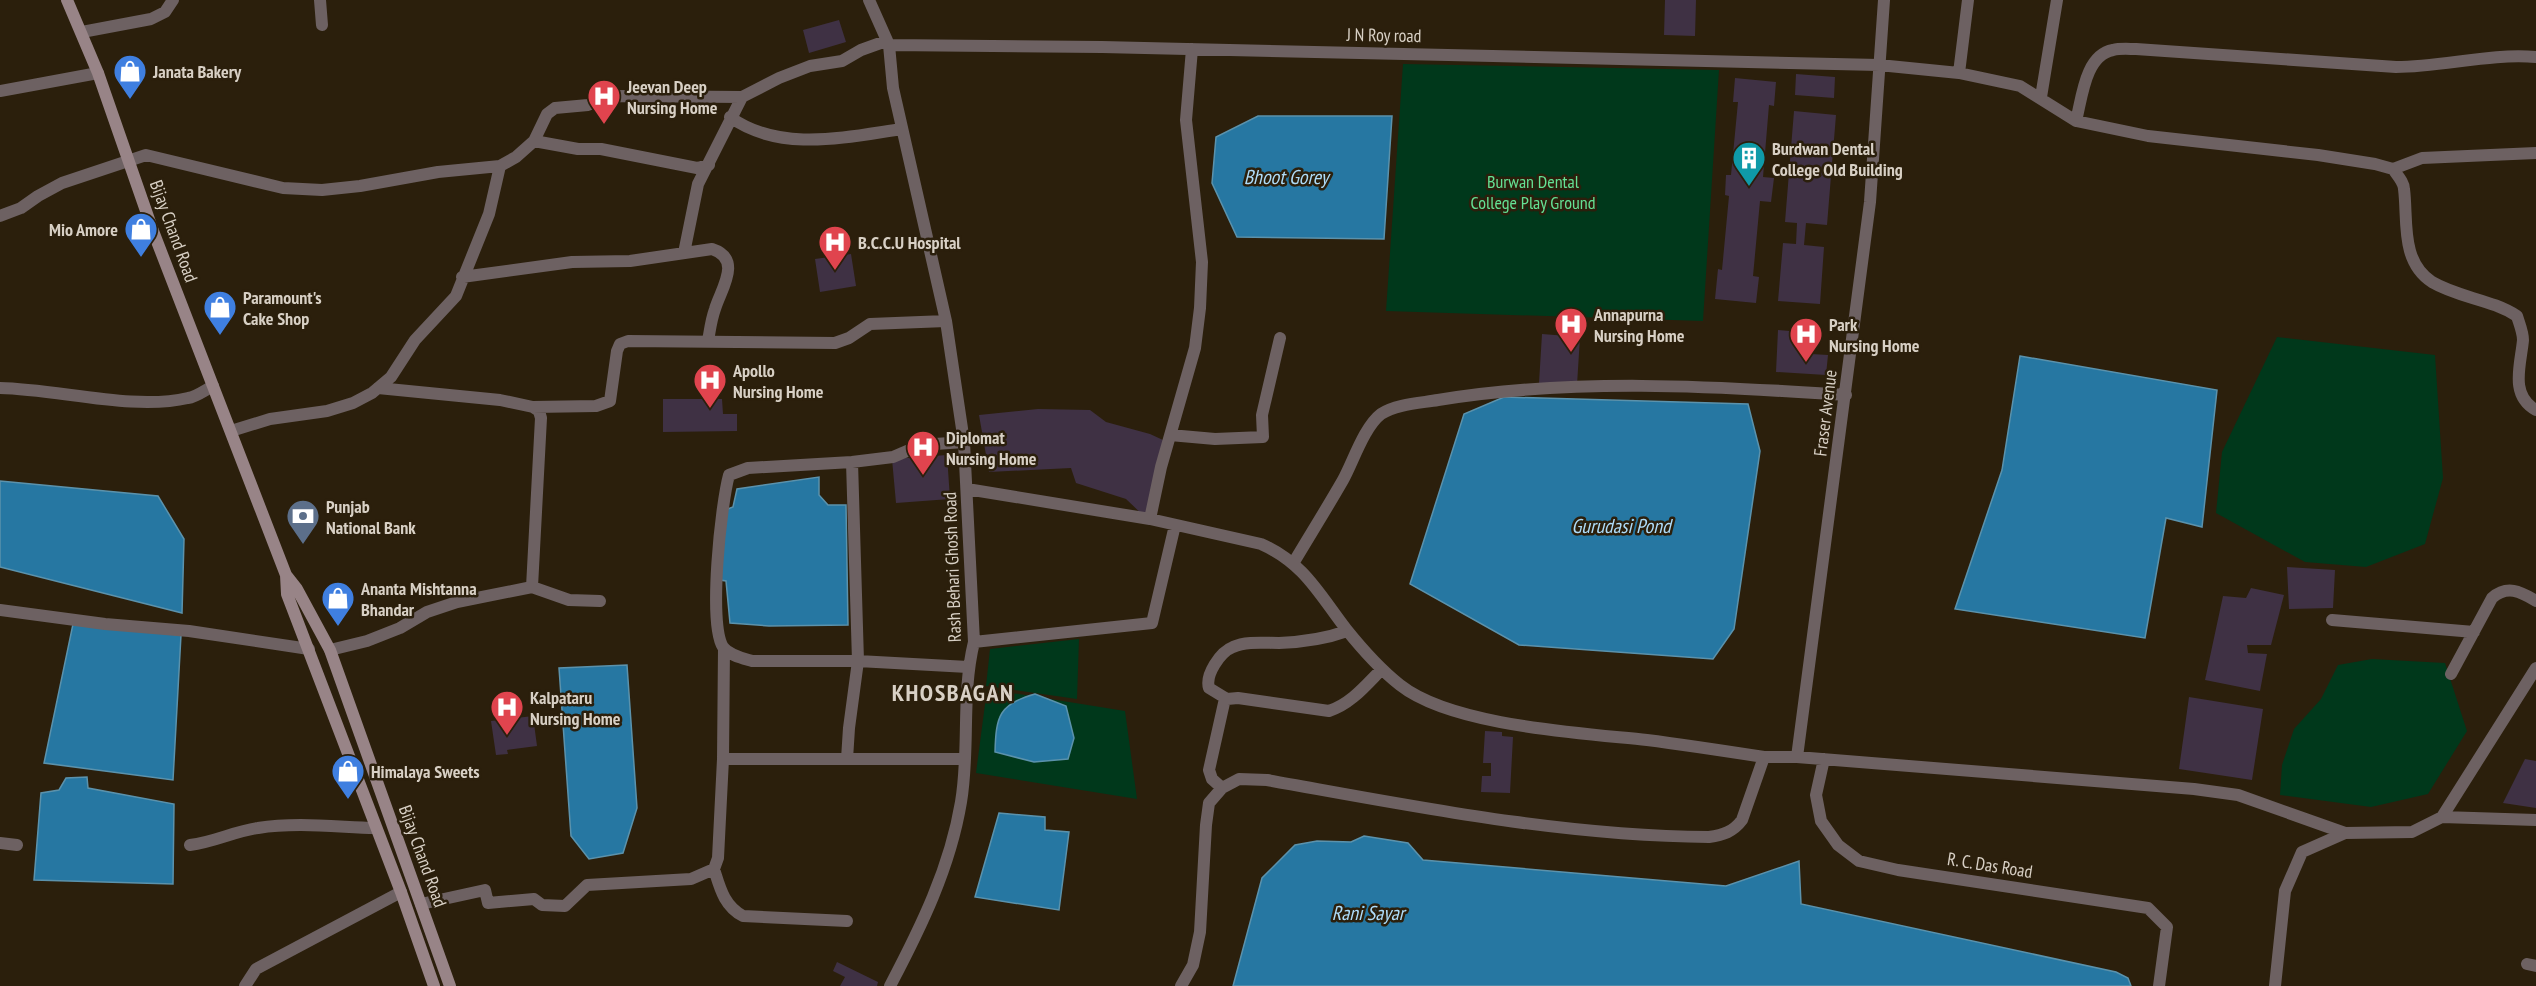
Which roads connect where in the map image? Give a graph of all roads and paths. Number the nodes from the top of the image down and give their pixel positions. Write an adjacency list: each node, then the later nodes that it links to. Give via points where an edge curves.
1 (67, 0): 9 (main road, Bijay Chand Road)
2 (174, 0): 9 (street, via 165,12 151,19)
3 (320, 0): 8 (street)
4 (869, 0): 10 (street, Rash Behari Ghosh Road)
5 (1884, 0): 13 (street, Fraser Avenue)
6 (1968, 0): 15 (street)
7 (2057, 0): 18 (street)
8 (322, 25)
9 (81, 33): 14 (main road, Bijay Chand Road)
10 (888, 43): 11 (street, J N Roy road); 17 (street, via 861,50 842,61 810,66); 21 (street, Rash Behari Ghosh Road)
11 (1192, 49): 13 (street, J N Roy road); 41 (street, via 1186,120 1202,262 1200,308 1195,348)
12 (2536, 57): 20 (street, via 2396,67 2111,50 2096,58 2088,74)
13 (1879, 64): 15 (street, J N Roy road); 37 (street, Fraser Avenue, via 1870,202)
14 (98, 73): 16 (street); 24 (main road, Bijay Chand Road)
15 (1959, 73): 18 (street, J N Roy road, via 2020,86)
16 (0, 92)
17 (742, 97): 19 (street); 22 (street, via 605,97 588,105 555,108 547,114)
18 (2041, 97): 20 (street, J N Roy road)
19 (730, 117): 21 (street, via 745,128 795,139 827,140); 25 (street)
20 (2076, 121): 27 (street, via 2148,136 2318,155)
21 (902, 129): 31 (street, Rash Behari Ghosh Road)
22 (534, 141): 25 (street, via 602,149 697,168); 26 (street)
23 (2536, 153): 27 (street, via 2422,158)
24 (129, 161): 26 (street, via 146,155 283,188 322,190); 28 (street, via 62,183); 34 (main road, Bijay Chand Road)
25 (709, 165): 29 (street, via 698,184)
26 (500, 166): 30 (street, via 489,214)
27 (2393, 169): 39 (street, via 2404,186 2404,220 2417,267 2431,281 2462,295 2501,305 2517,316 2523,337 2518,374 2520,394)
28 (0, 216)
29 (684, 253): 30 (street, via 630,261 572,262); 33 (street, via 712,249 722,252 726,260 728,273 715,306)
30 (462, 277): 36 (street, via 456,296)
31 (946, 321): 33 (street, via 870,324 835,343); 42 (street, Rash Behari Ghosh Road)
32 (1280, 338): 41 (street, via 1262,414 1263,437 1215,439)
33 (708, 341): 38 (street, via 620,344 610,401 596,406)
34 (213, 386): 35 (street, via 189,398 153,401); 40 (main road, Bijay Chand Road)
35 (0, 388)
36 (378, 388): 38 (street); 40 (street, via 353,403 327,411 270,419)
37 (1846, 395): 47 (street, via 1731,388 1542,388 1399,407 1382,414 1371,425); 67 (street, Fraser Avenue)
38 (534, 407): 49 (street, via 541,418)
39 (2536, 410)
40 (231, 431): 48 (main road, Bijay Chand Road)
41 (1170, 435): 45 (street)
42 (964, 442): 43 (street, via 921,445 900,456); 44 (street, Rash Behari Ghosh Road)
43 (852, 462): 57 (street, via 748,468 729,475 719,536 717,617); 60 (street)
44 (967, 489): 45 (street); 56 (street, Rash Behari Ghosh Road)
45 (1150, 519): 46 (street)
46 (1175, 525): 47 (street, via 1261,544); 56 (street, via 1152,623)
47 (1294, 562): 54 (street)
48 (286, 575): 58 (main road, Bijay Chand Road, via 287,594); 59 (main road, Bijay Chand Road)
49 (532, 587): 50 (street, via 569,600); 59 (street, via 457,602 367,641)
50 (600, 601)
51 (2536, 601): 55 (street, via 2523,592 2500,591 2492,598)
52 (0, 610): 58 (street)
53 (2332, 620): 55 (street)
54 (1347, 631): 63 (street); 65 (street, via 1316,640 1247,644 1227,650 1207,683)
55 (2474, 632): 64 (street)
56 (974, 642): 61 (street, Rash Behari Ghosh Road)
57 (724, 648): 60 (street, via 752,661); 68 (street)
58 (309, 649): 75 (main road, Bijay Chand Road)
59 (330, 650): 82 (main road, Bijay Chand Road)
60 (858, 661): 61 (street); 69 (street)
61 (968, 667): 70 (street, Rash Behari Ghosh Road)
62 (2536, 668): 73 (street)
63 (1382, 669): 65 (street, via 1342,707 1329,711); 66 (street, via 1424,700 1488,720)
64 (2451, 674)
65 (1227, 699): 72 (street, via 1209,770)
66 (1764, 757): 67 (street); 72 (street, via 1742,820 1724,835 1709,837 1605,832 1488,818 1267,780 1239,780)
67 (1797, 757): 71 (street)
68 (723, 759): 69 (street); 80 (street, via 718,858)
69 (847, 759): 70 (street)
70 (963, 759): 87 (street, Rash Behari Ghosh Road, via 961,801 948,858 923,922)
71 (1824, 759): 76 (street, via 2238,795); 89 (street, R. C. Das Road, via 1816,795 1821,821 1838,845 1859,861 2148,908 2167,927)
72 (1222, 788): 88 (street, via 1209,803 1200,932 1193,965)
73 (2442, 817): 74 (street); 76 (street, via 2412,832)
74 (2536, 820)
75 (375, 828): 79 (street, via 278,825); 81 (main road, Bijay Chand Road)
76 (2345, 832): 90 (street, via 2302,852 2285,891)
77 (0, 843): 78 (street)
78 (17, 845)
79 (190, 845)
80 (714, 869): 82 (street, via 691,879 586,885 565,906 542,905 534,899 488,903 485,890); 83 (street, via 723,898 731,910 742,916)
81 (401, 892): 84 (street, via 256,969); 85 (main road, Bijay Chand Road)
82 (421, 904): 86 (main road, Bijay Chand Road)
83 (847, 921)
84 (244, 986)
85 (434, 986)
86 (450, 986)
87 (890, 986)
88 (1181, 986)
89 (2158, 986)
90 (2275, 986)

